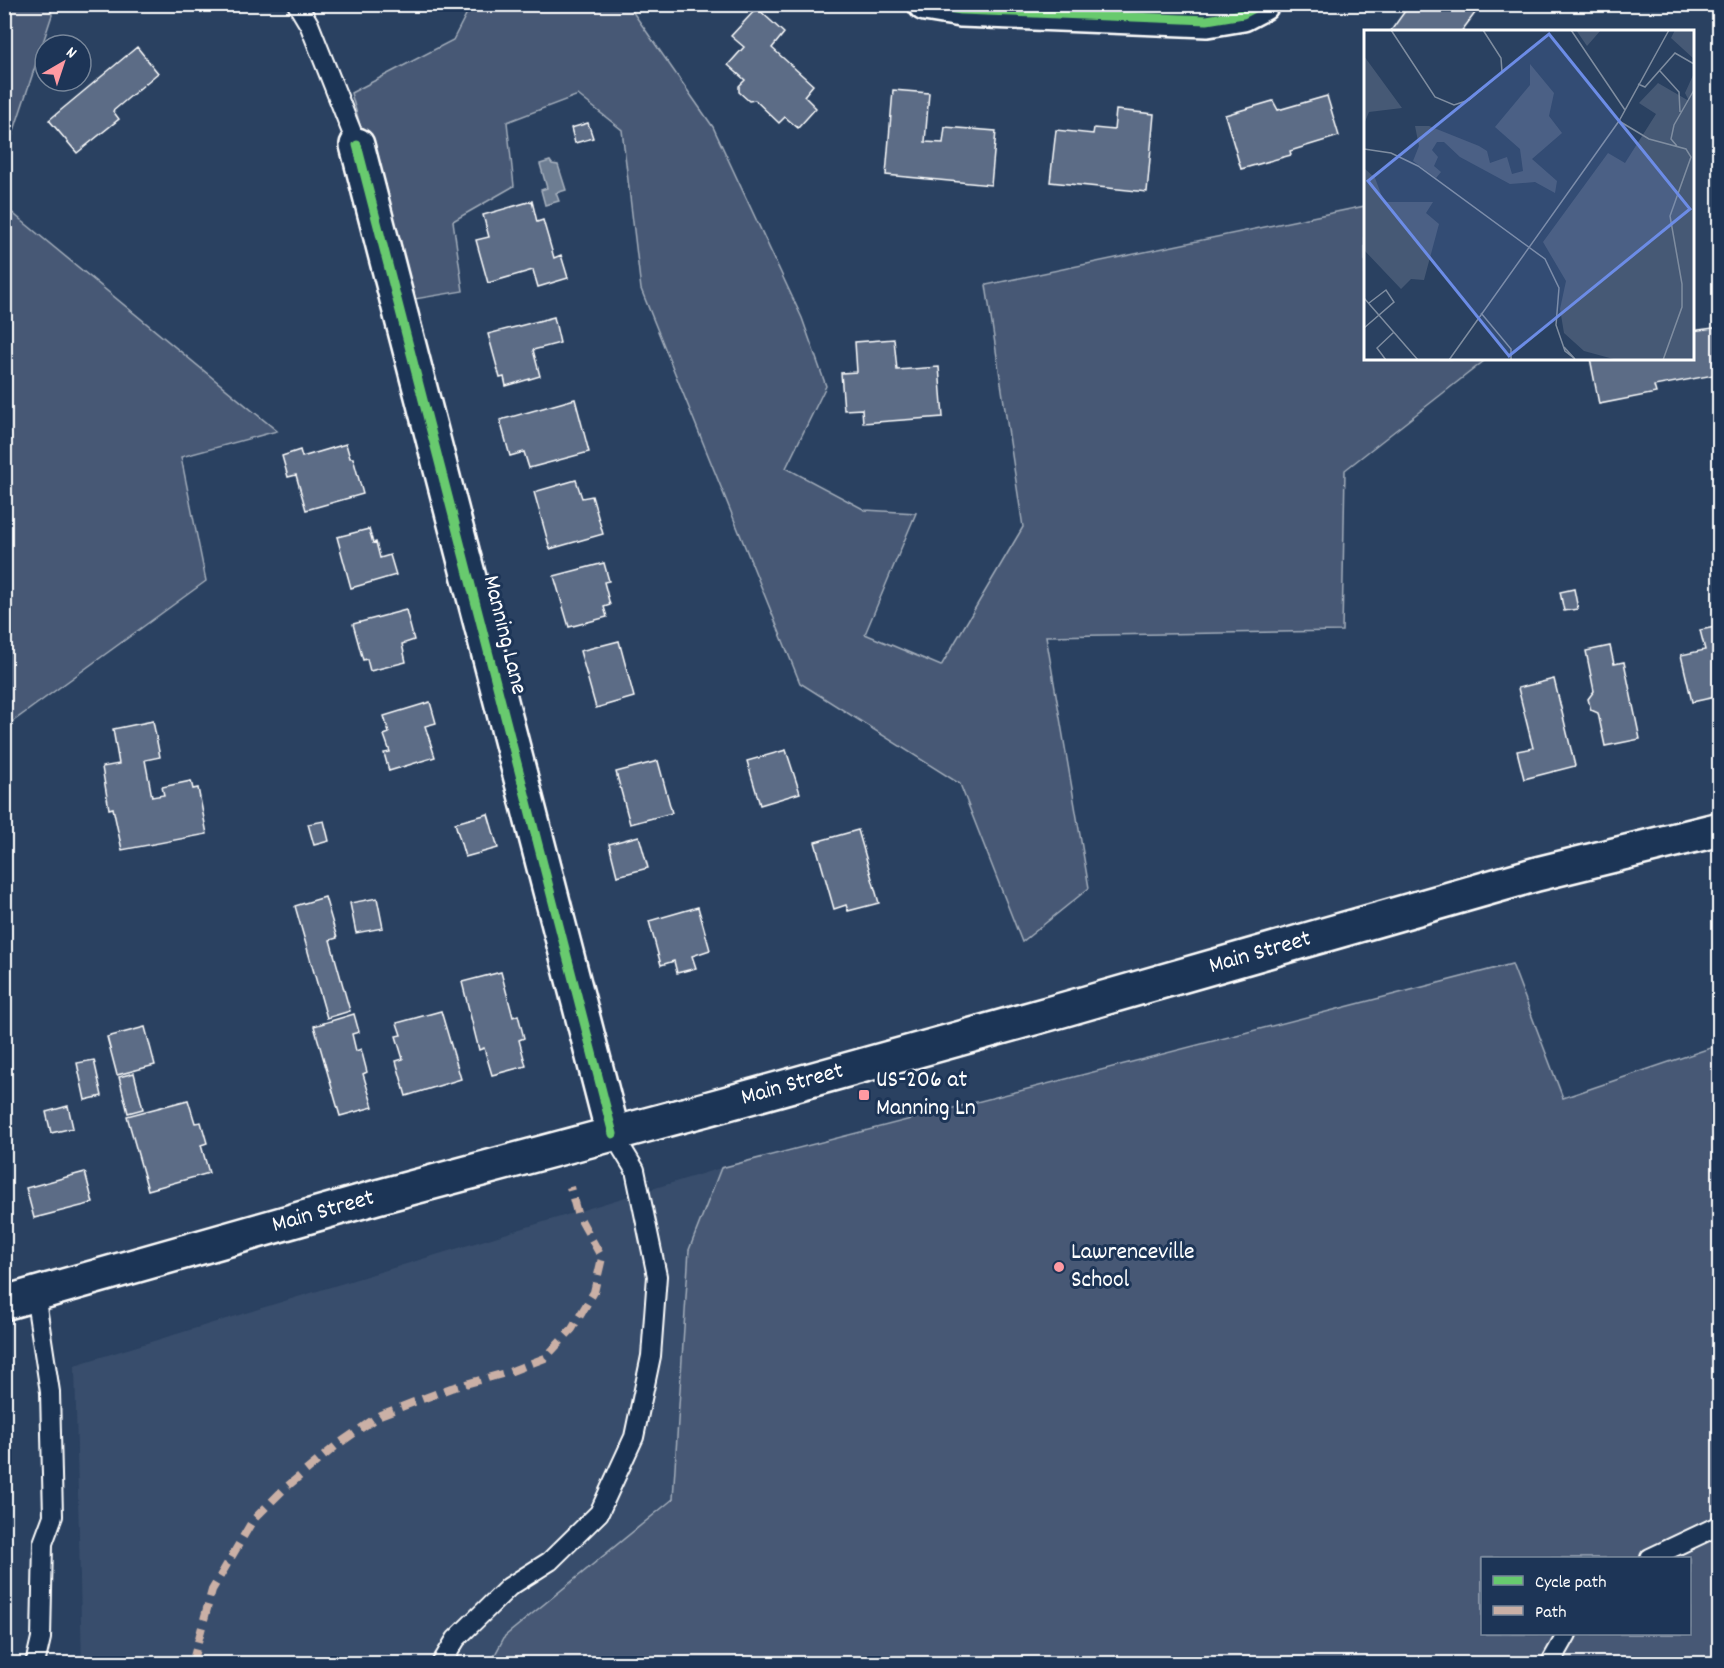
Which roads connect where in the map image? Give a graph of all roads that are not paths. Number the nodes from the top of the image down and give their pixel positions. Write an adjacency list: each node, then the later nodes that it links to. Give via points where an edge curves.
1 (297, 4): 4 (lane, via 309,24)
2 (925, 4): 3 (main road, via 961,10 1207,20 1242,14)
3 (1263, 4)
4 (357, 145): 6 (main road, Manning Lane)
5 (1719, 829): 6 (main road, Main Street, via 1537,874)
6 (613, 1134): 7 (main road, Main Street); 12 (lane, via 635,1170 657,1276 651,1356 634,1437 599,1513 550,1561 509,1587 456,1640)
7 (20, 1298): 11 (lane, via 50,1392 53,1516 43,1543 41,1638)
8 (1719, 1525): 9 (lane)
9 (1652, 1557)
10 (1566, 1635): 13 (lane)
11 (35, 1664)
12 (441, 1664)
13 (1550, 1664)

